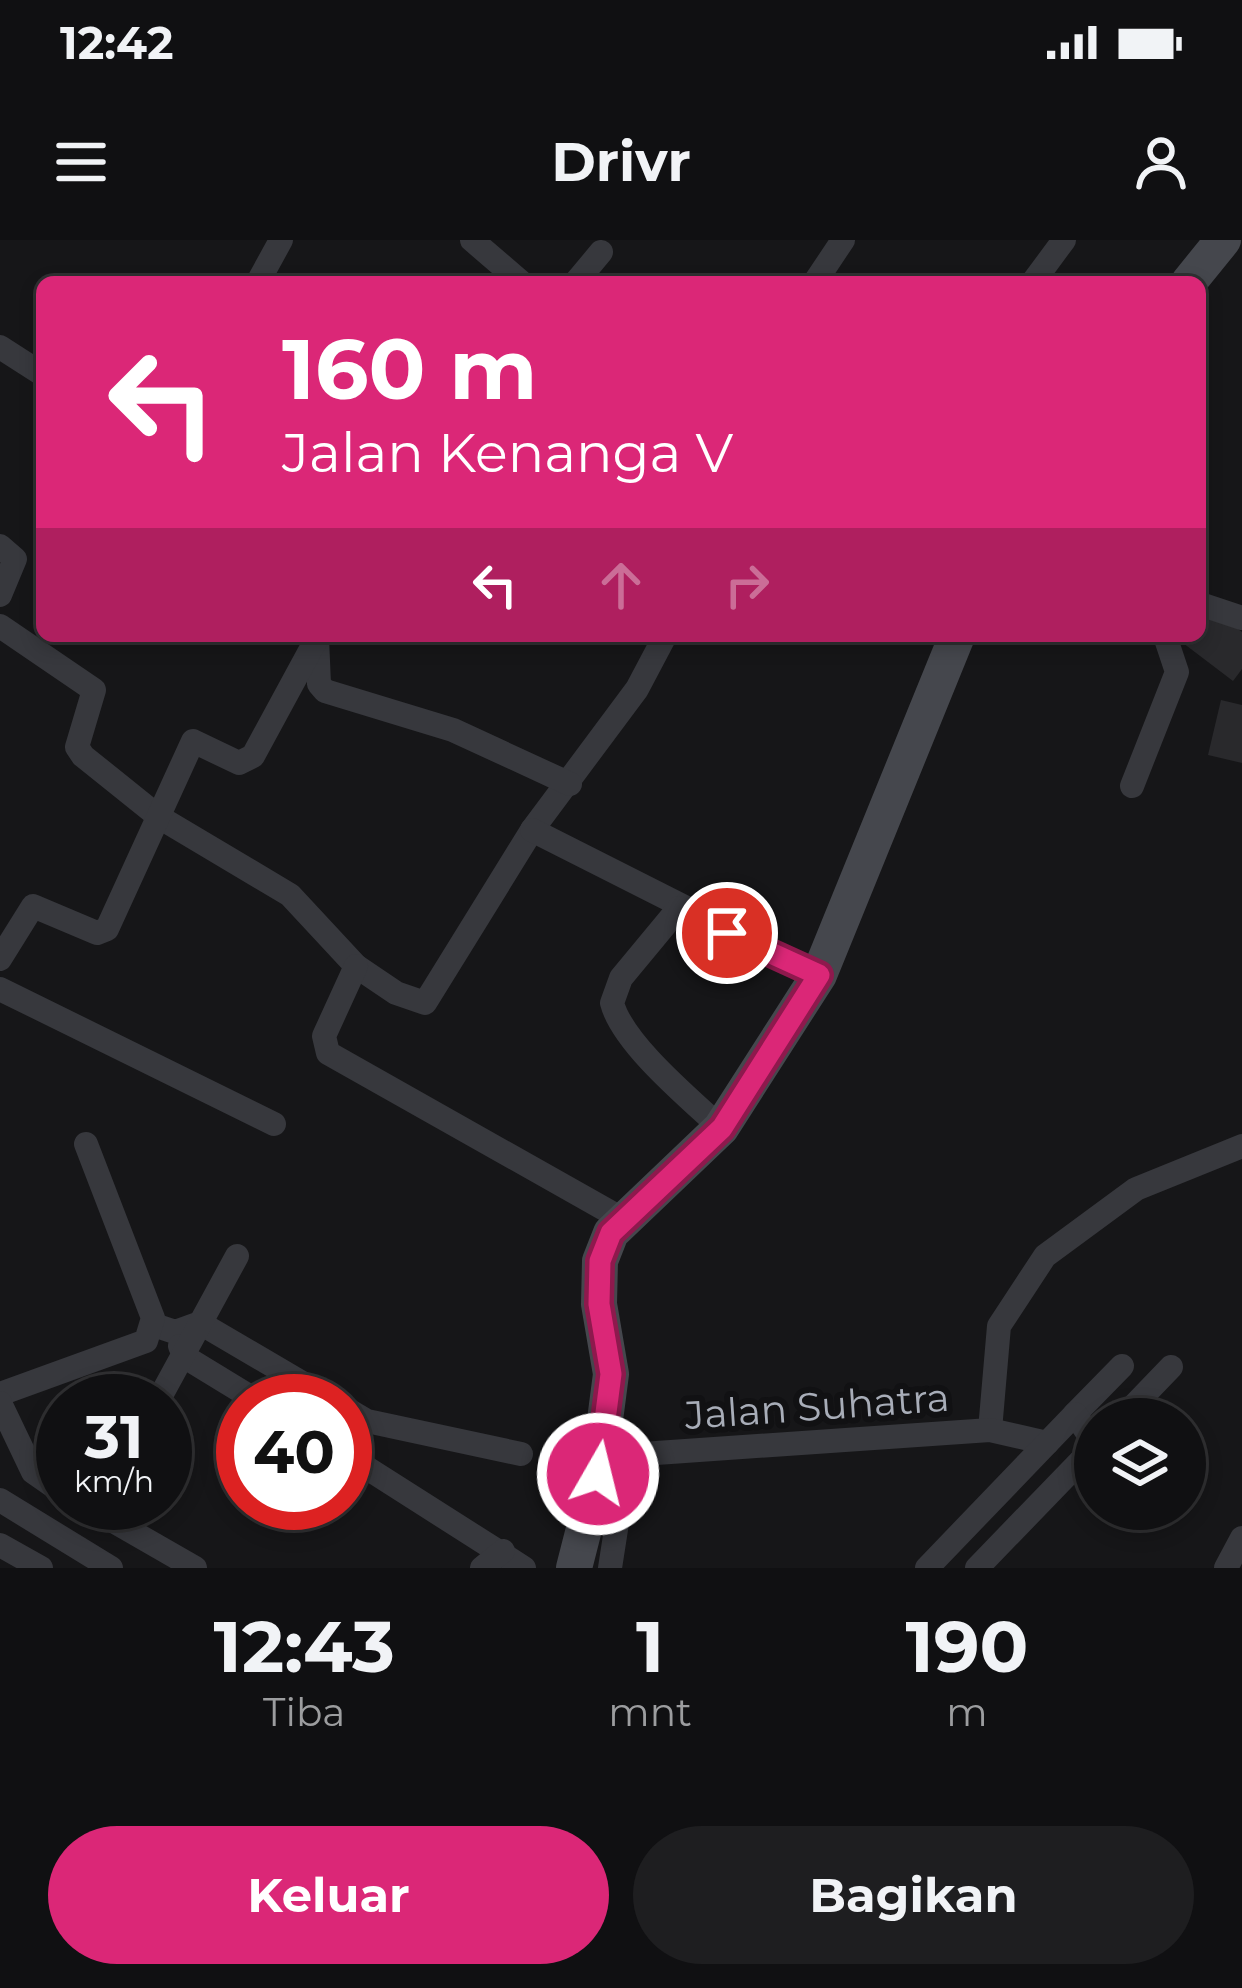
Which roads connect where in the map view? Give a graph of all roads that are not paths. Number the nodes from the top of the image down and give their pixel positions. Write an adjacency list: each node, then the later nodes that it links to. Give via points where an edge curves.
1 (280, 240): 7 (street)
2 (472, 240): 8 (street)
3 (843, 240): 10 (street)
4 (1064, 240): 11 (street)
5 (1223, 240): 12 (street)
6 (601, 252): 9 (street)
7 (261, 276)
8 (513, 276)
9 (581, 276)
10 (819, 276)
11 (1038, 276)
12 (1194, 276)
13 (0, 347): 14 (street)
14 (36, 370)
15 (0, 546): 16 (street, via 15,560)
16 (0, 595)
17 (1206, 606): 18 (street)
18 (1242, 618)
19 (0, 626): 27 (street, via 94,690 80,752)
20 (314, 642): 27 (street, via 253,756 239,763 194,741)
21 (317, 642): 25 (street, via 325,691 453,730)
22 (662, 642): 25 (street)
23 (955, 642): 32 (street)
24 (1168, 642): 26 (street, via 1177,672)
25 (570, 784): 28 (street)
26 (1132, 786)
27 (159, 817): 30 (street, via 107,929 97,933 33,905); 31 (street, via 290,895)
28 (532, 830): 29 (street); 31 (street, via 425,1003)
29 (680, 908): 32 (street); 35 (street, via 621,978 612,1003 662,1071)
30 (0, 958)
31 (356, 966): 38 (street, via 323,1036 328,1053)
32 (819, 975): 35 (street)
33 (0, 988): 34 (street)
34 (274, 1124)
35 (722, 1128): 38 (street)
36 (86, 1144): 41 (street)
37 (1242, 1146): 54 (street, via 1136,1190 1045,1256 999,1326)
38 (624, 1220): 71 (street, via 600,1261 611,1374)
39 (237, 1256): 40 (street)
40 (200, 1323): 41 (street); 42 (street); 46 (street)
41 (161, 1325): 42 (street); 48 (street, via 146,1341)
42 (185, 1357): 45 (street); 47 (street)
43 (1122, 1366): 49 (street)
44 (1171, 1367): 50 (street)
45 (175, 1374)
46 (287, 1374)
47 (216, 1376)
48 (0, 1394)
49 (1091, 1398)
50 (1141, 1398)
51 (0, 1403): 59 (street)
52 (1074, 1415): 55 (street)
53 (372, 1422): 56 (street)
54 (990, 1430): 55 (street, Jalan Suhatra); 72 (street, Jalan Suhatra, via 642,1454 626,1465)
55 (1047, 1443): 73 (street)
56 (521, 1454)
57 (1074, 1467): 74 (street)
58 (372, 1471): 64 (street)
59 (36, 1474)
60 (0, 1500): 67 (street)
61 (132, 1530): 68 (street)
62 (1242, 1538): 65 (street)
63 (0, 1545): 66 (street)
64 (503, 1551): 69 (street); 70 (street)
65 (1227, 1566)
66 (41, 1568)
67 (111, 1568)
68 (195, 1568)
69 (482, 1568)
70 (524, 1568)
71 (574, 1568)
72 (610, 1568)
73 (926, 1568)
74 (977, 1568)

